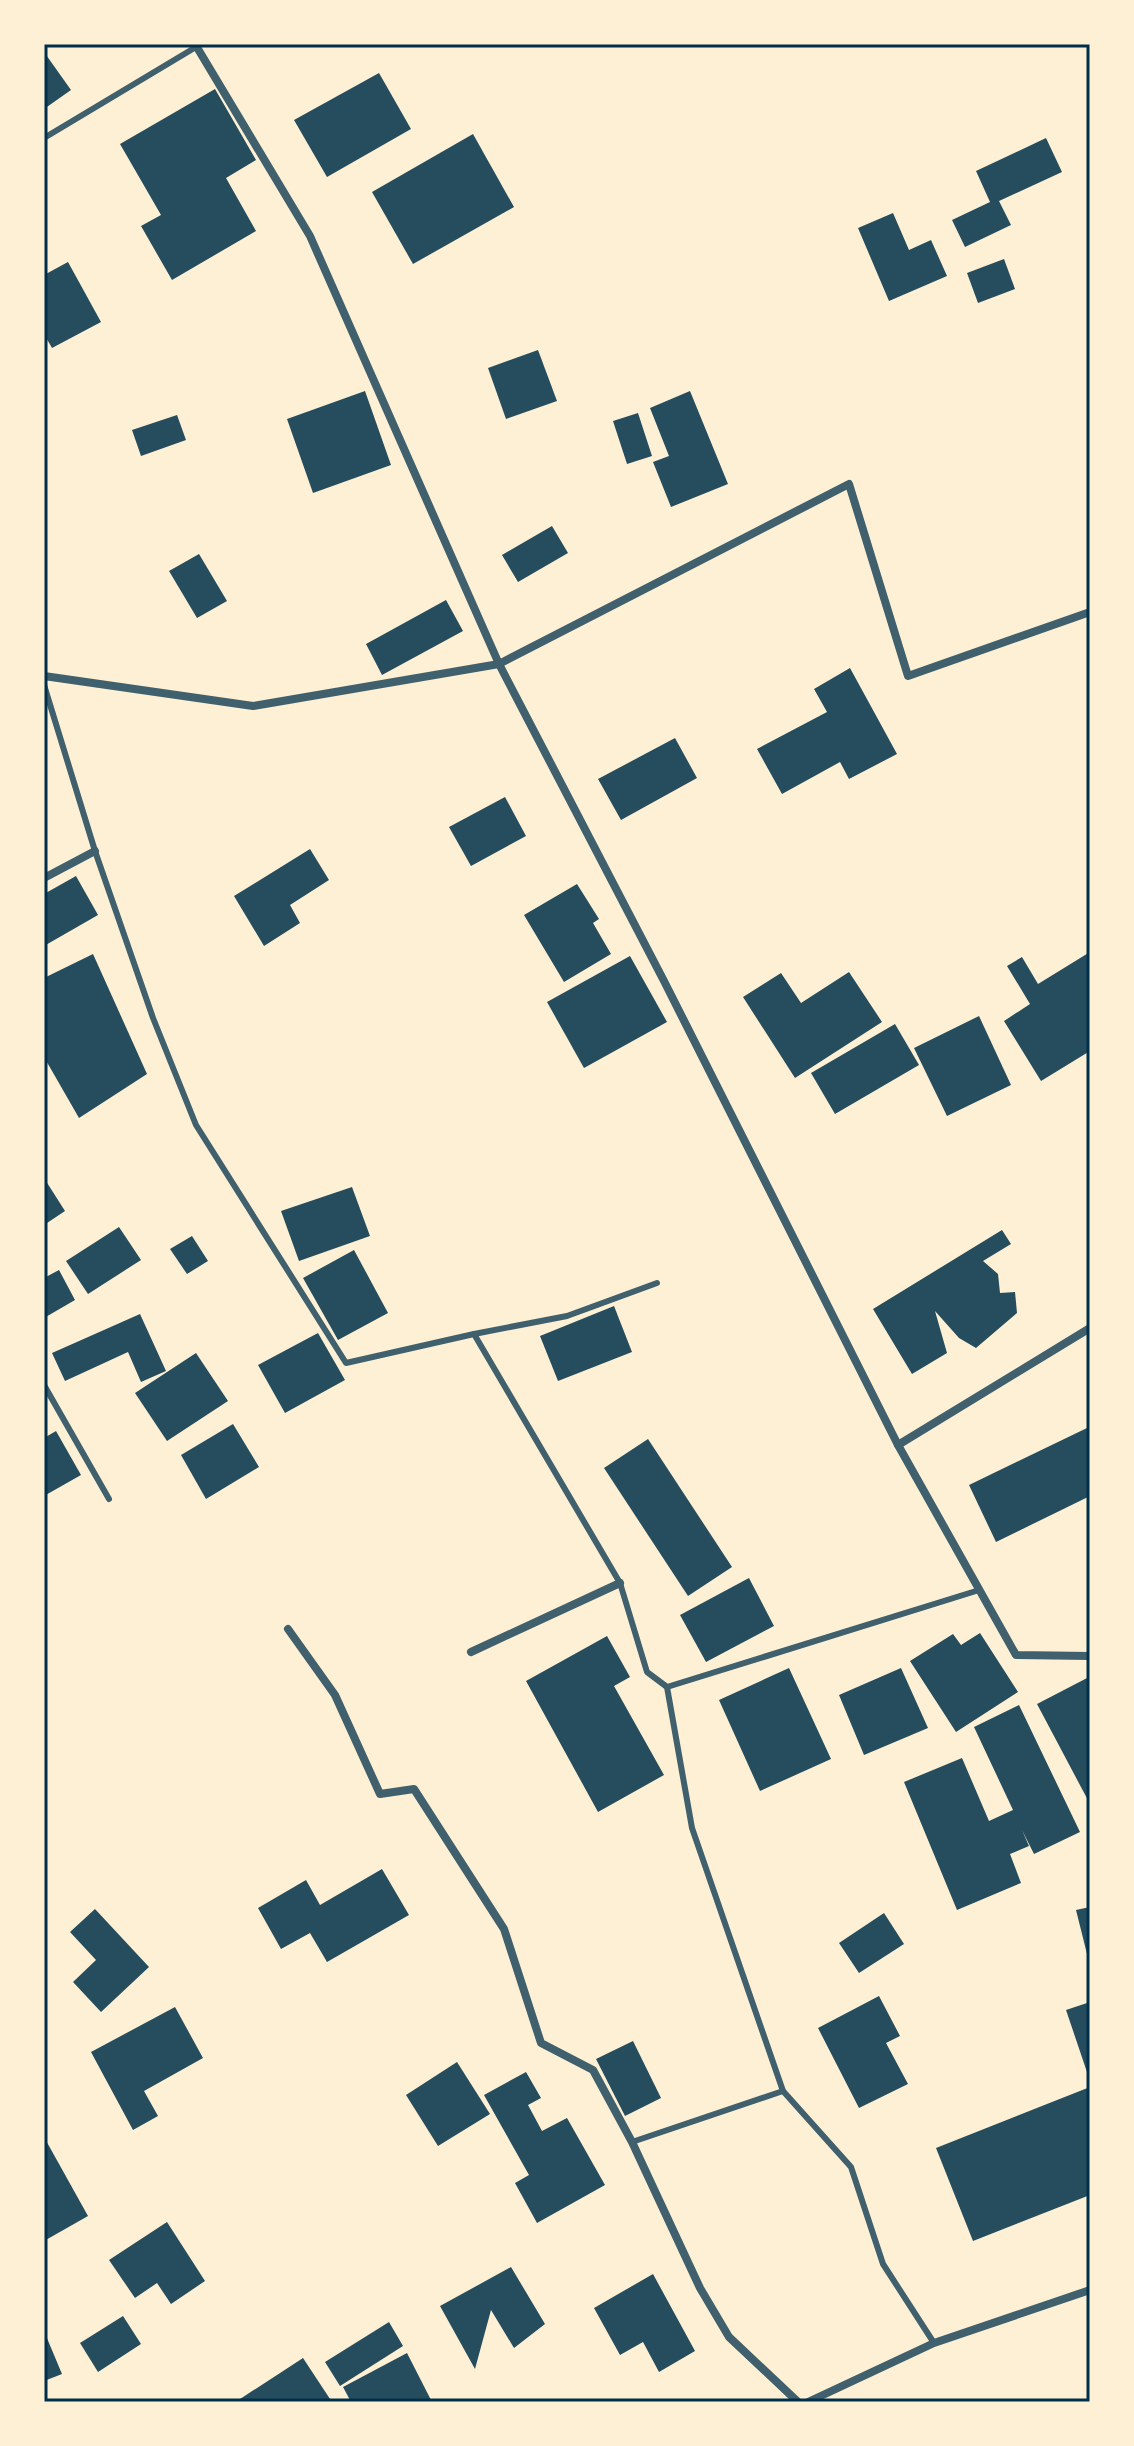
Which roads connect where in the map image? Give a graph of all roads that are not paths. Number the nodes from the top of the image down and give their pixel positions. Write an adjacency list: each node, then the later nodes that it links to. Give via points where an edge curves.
1 (195, 45): 2 (lane); 4 (street, via 310,236)
2 (44, 138)
3 (1090, 612): 4 (street, via 908,676 849,484)
4 (499, 664): 5 (street, via 253,706); 13 (street)
5 (44, 676)
6 (44, 685): 7 (lane)
7 (95, 851): 8 (street); 11 (lane, via 196,1125 346,1363)
8 (44, 878)
9 (657, 1283): 11 (lane, via 567,1316)
10 (1090, 1328): 13 (street)
11 (474, 1334): 15 (lane)
12 (44, 1385): 14 (lane)
13 (898, 1445): 16 (street)
14 (109, 1499)
15 (620, 1583): 18 (street); 20 (lane, via 647,1672)
16 (976, 1591): 19 (street, via 1016,1655); 20 (lane)
17 (288, 1629): 22 (street, via 335,1695 380,1794 414,1789 504,1929 541,2043 593,2070)
18 (471, 1652)
19 (1090, 1656)
20 (667, 1687): 21 (lane, via 692,1828)
21 (783, 2091): 22 (lane); 24 (lane, via 851,2167 883,2264)
22 (632, 2142): 25 (street, via 700,2288 729,2337)
23 (1090, 2290): 24 (street)
24 (934, 2343): 26 (street)
25 (798, 2402)
26 (808, 2402)

